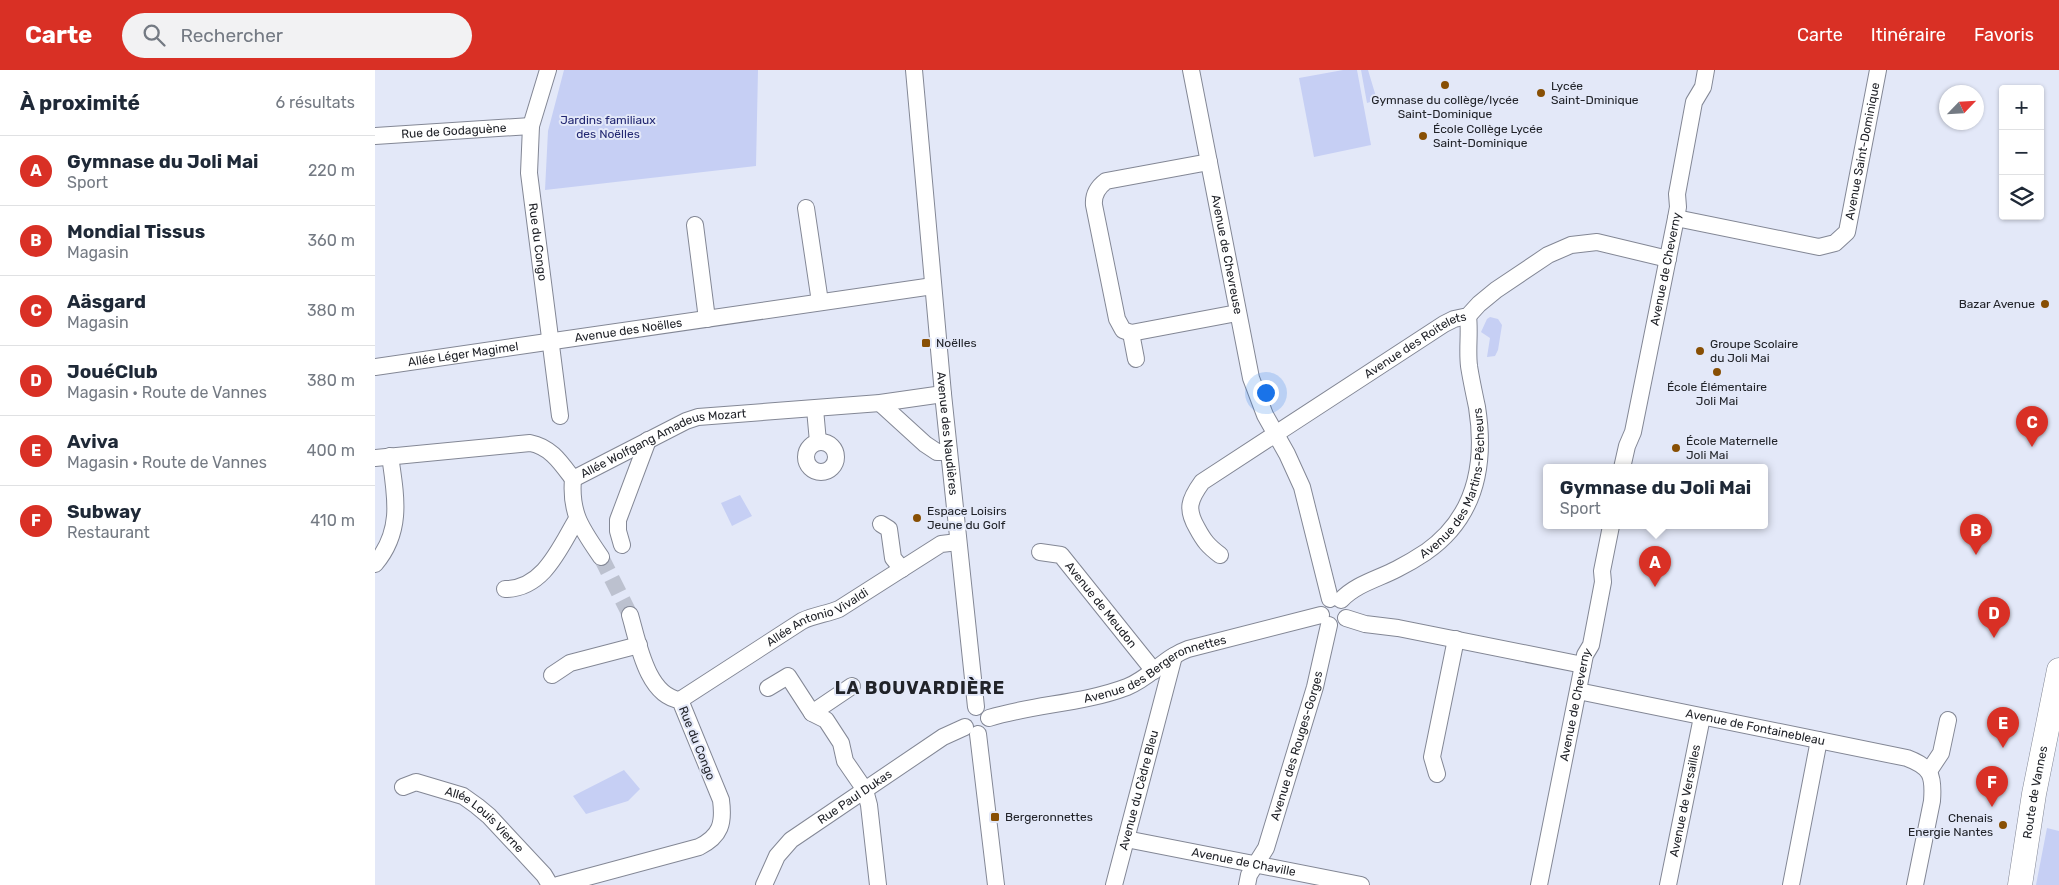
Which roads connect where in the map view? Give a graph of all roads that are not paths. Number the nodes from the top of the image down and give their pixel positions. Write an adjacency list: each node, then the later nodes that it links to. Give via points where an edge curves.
1 (548, 70): 6 (street, Rue du Congo)
2 (914, 70): 13 (street, Avenue des Naudières)
3 (1191, 70): 8 (street, Avenue de Chevreuse)
4 (1706, 70): 10 (street, Avenue de Cheverny, via 1703,87 1694,102 1677,194)
5 (1878, 70): 10 (street, Avenue Saint-Dominique, via 1847,232 1835,243 1819,247)
6 (531, 126): 7 (street, Rue de Godaguène); 19 (street, Rue du Congo, via 529,173)
7 (375, 136)
8 (1209, 162): 15 (street, Avenue de Chevreuse); 18 (street, via 1112,179 1101,184 1095,195 1094,205 1117,319 1123,330)
9 (807, 208): 14 (street)
10 (1676, 218): 12 (street, Avenue de Cheverny)
11 (695, 225): 17 (street)
12 (1668, 258): 16 (street, Avenue des Roitelets, via 1597,242 1571,244 1548,255 1496,290); 33 (street, Avenue de Cheverny, via 1633,432)
13 (933, 286): 14 (street, Avenue des Noëlles); 22 (street, Avenue des Naudières)
14 (820, 302): 17 (street, Avenue des Noëlles)
15 (1237, 313): 18 (street); 28 (street, Avenue de Chevreuse, via 1251,378)
16 (1468, 316): 28 (street, Avenue des Roitelets, via 1444,324); 46 (street, Avenue des Martins-Pêcheurs, via 1468,360 1477,407 1479,444 1476,479 1469,503 1458,522 1436,544 1396,570)
17 (707, 319): 19 (street, Avenue des Noëlles)
18 (1131, 333): 20 (street)
19 (550, 342): 21 (street, Allée Léger Magimel); 26 (street, Rue du Congo)
20 (1136, 360)
21 (375, 367)
22 (943, 394): 23 (street, Allée Wolfgang Amadeus Mozart); 31 (street, Avenue des Naudières)
23 (911, 398): 24 (street, Allée Wolfgang Amadeus Mozart); 27 (street)
24 (880, 403): 25 (street, Allée Wolfgang Amadeus Mozart); 27 (street)
25 (815, 409): 29 (street, Allée Wolfgang Amadeus Mozart, via 698,417); 30 (street)
26 (560, 416)
27 (896, 417): 31 (street, via 931,449)
28 (1275, 434): 41 (street, Avenue des Roitelets, via 1202,482 1194,493 1190,515 1207,546); 46 (street, via 1302,487)
29 (648, 440): 34 (street, Allée Wolfgang Amadeus Mozart); 39 (street, via 618,520)
30 (817, 442)
31 (949, 452): 38 (street, Avenue des Naudières)
32 (383, 457): 34 (street, Allée Wolfgang Amadeus Mozart, via 530,443 550,451); 43 (street, via 396,521 390,543)
33 (1623, 464)
34 (573, 479): 35 (street, via 572,501)
35 (577, 519): 42 (street); 45 (street, via 554,558 536,578 519,589)
36 (881, 524): 44 (street, via 889,529 893,558)
37 (1610, 529): 53 (street, Avenue de Cheverny, via 1591,645)
38 (958, 542): 44 (street, Allée Antonio Vivaldi, via 941,544); 62 (street, Avenue des Naudières)
39 (622, 545)
40 (1040, 552): 56 (street, Avenue de Meudon, via 1061,555)
41 (1220, 555)
42 (601, 557)
43 (375, 564)
44 (902, 569): 61 (street, Allée Antonio Vivaldi, via 839,609 803,621)
45 (505, 589)
46 (1335, 599): 48 (street, via 1347,608); 49 (street, via 1322,606)
47 (630, 615): 51 (street, Rue du Congo)
48 (1346, 618): 49 (street, via 1337,625); 50 (street)
49 (1325, 620): 52 (street, Avenue des Bergeronnettes, via 1188,649); 74 (street, Avenue des Rouges-Gorges, via 1315,687 1266,848)
50 (1456, 640): 53 (street); 70 (street, via 1432,757)
51 (639, 644): 55 (street, via 570,663); 61 (street, Rue du Congo, via 646,667 660,691)
52 (1174, 656): 56 (street, Avenue des Bergeronnettes); 60 (street, Avenue du Cèdre Bleu)
53 (1583, 666): 59 (street, Avenue de Cheverny)
54 (2059, 670): 87 (main road, Route de Vannes)
55 (552, 675)
56 (1149, 676): 60 (street, via 1153,690); 65 (street, Avenue des Bergeronnettes, via 1124,688 1086,698)
57 (852, 686): 63 (street)
58 (768, 688): 63 (street, via 788,676)
59 (1578, 692): 64 (street, Avenue de Fontainebleau); 83 (street, Avenue de Cheverny)
60 (1163, 695): 73 (street, Avenue du Cèdre Bleu)
61 (680, 700): 76 (street, Rue du Congo, via 721,800 720,829 710,842 699,847)
62 (976, 707): 65 (street, via 983,709); 67 (street, via 969,710 963,720)
63 (812, 713): 72 (street, via 826,720 841,743 845,760)
64 (1702, 716): 68 (street, Avenue de Fontainebleau); 84 (street, Avenue de Versailles)
65 (989, 718): 67 (street, via 987,728)
66 (1948, 720): 69 (street, via 1941,753)
67 (971, 730): 72 (street, Rue Paul Dukas, via 943,737); 79 (street)
68 (1819, 740): 69 (street, Avenue de Fontainebleau, via 1907,758); 85 (street)
69 (1929, 771): 86 (street, via 1932,801)
70 (1437, 774)
71 (403, 787): 75 (street, Allée Louis Vierne, via 416,782 456,794 477,806)
72 (865, 790): 77 (street, Rue Paul Dukas, via 791,840 777,856); 78 (street)
73 (1126, 839): 74 (street, Avenue de Chaville); 80 (street, Avenue du Cèdre Bleu)
74 (1256, 864): 81 (street, Avenue des Rouges-Gorges); 82 (street, Avenue de Chaville)
75 (550, 885)
76 (558, 885)
77 (764, 885)
78 (878, 885)
79 (996, 885)
80 (1114, 885)
81 (1247, 885)
82 (1361, 885)
83 (1539, 885)
84 (1668, 885)
85 (1791, 885)
86 (1915, 885)
87 (2020, 885)

